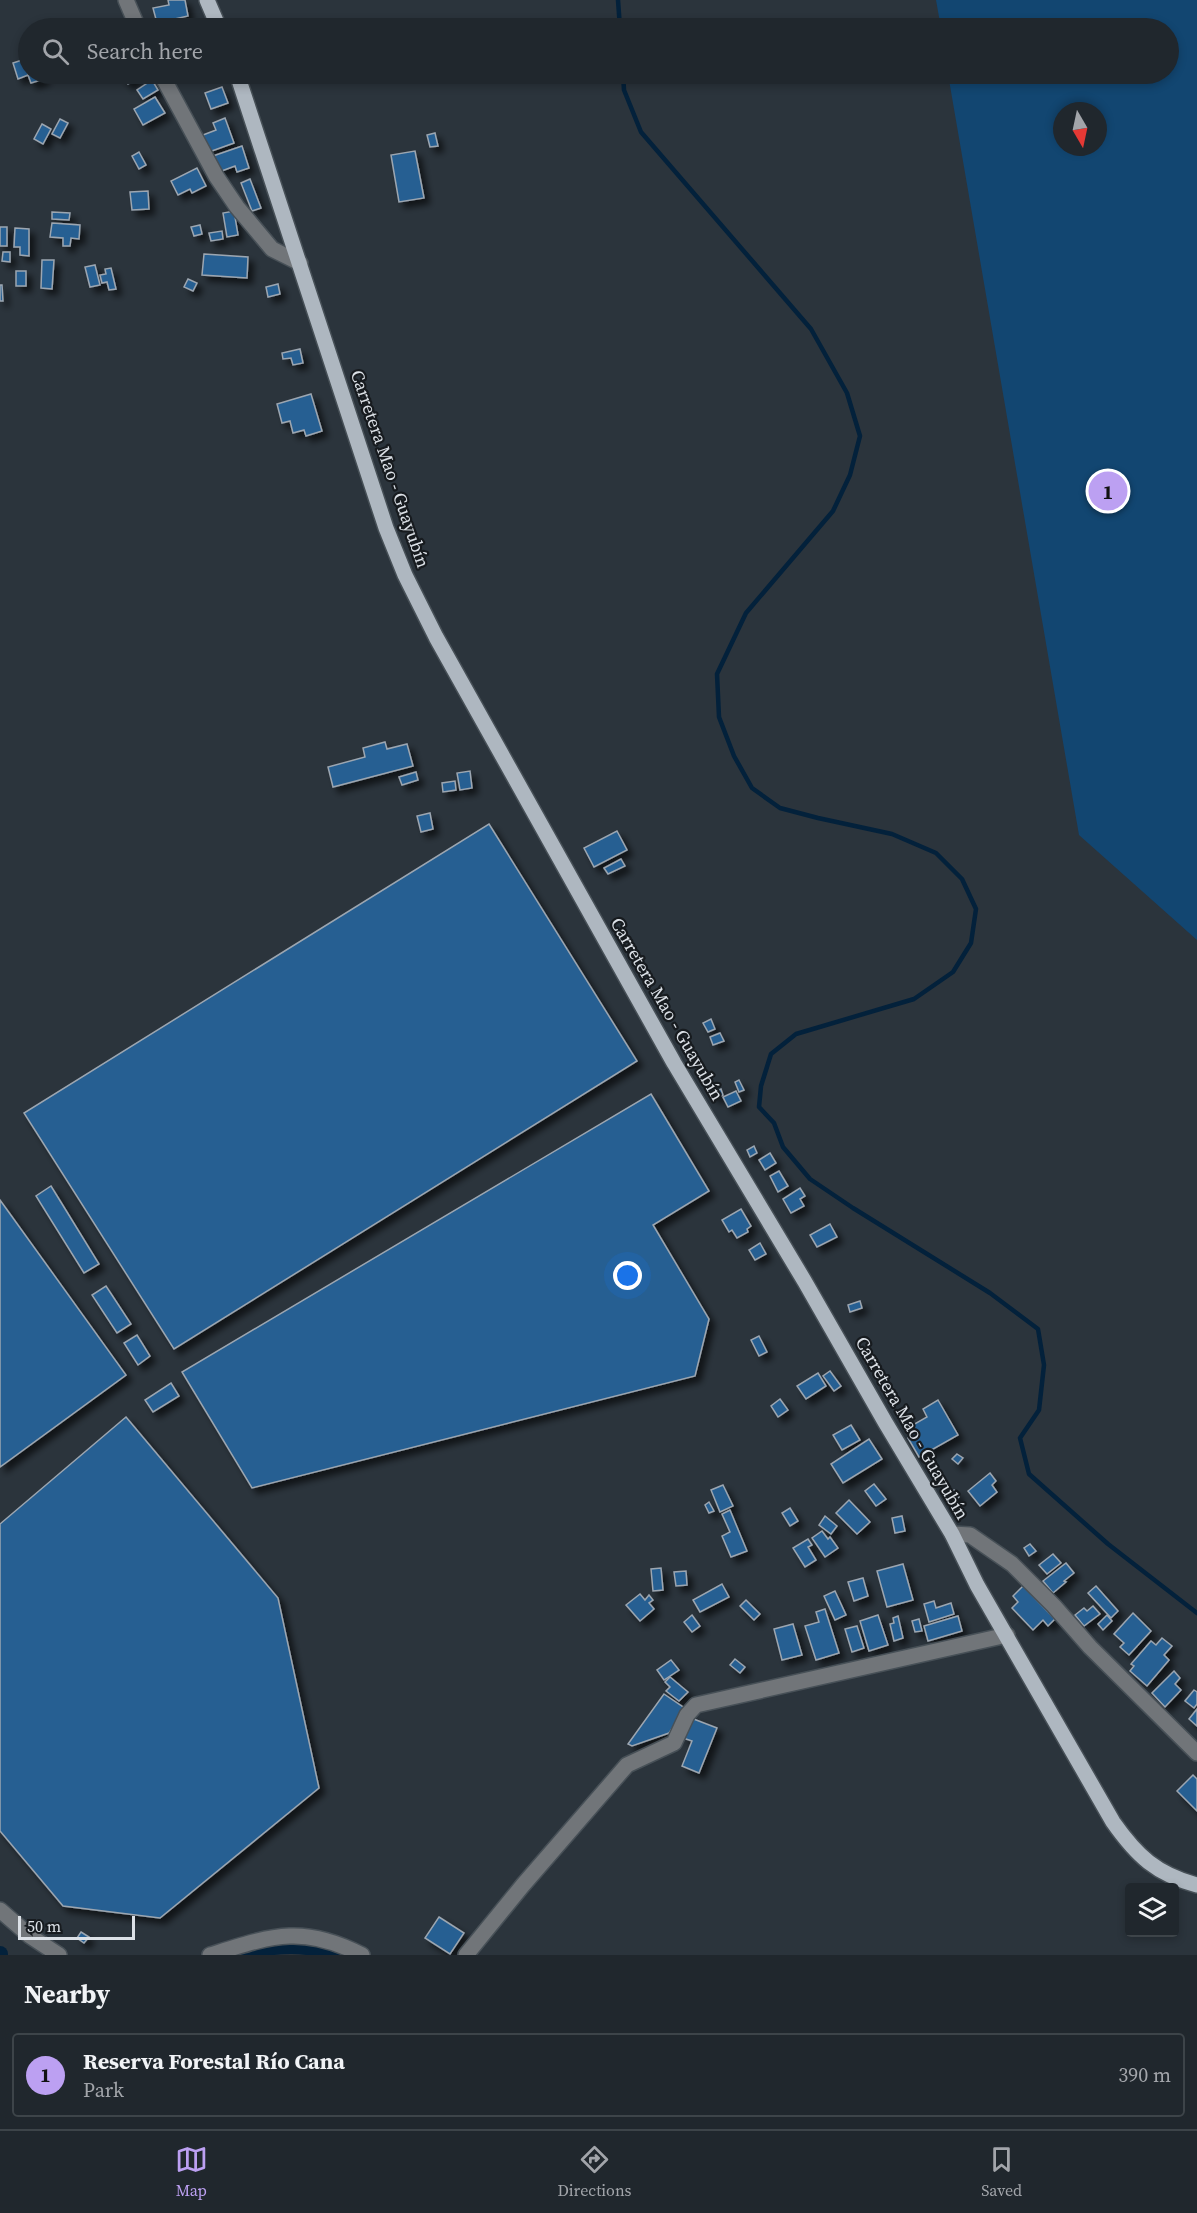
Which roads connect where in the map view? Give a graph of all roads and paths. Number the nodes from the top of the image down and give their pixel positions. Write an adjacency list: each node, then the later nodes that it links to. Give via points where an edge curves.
1 (126, 0): 3 (street)
2 (207, 0): 4 (main road)
3 (134, 18)
4 (215, 18)
5 (166, 84): 7 (street, via 237,207 272,249)
6 (240, 84): 7 (main road, Carretera Mao - Guayubín)
7 (300, 263): 8 (main road, Carretera Mao - Guayubín, via 386,528 436,637 674,1063)
8 (952, 1534): 9 (main road, Carretera Mao - Guayubín); 10 (street, via 970,1535 1012,1564)
9 (1006, 1635): 11 (main road, Carretera Mao - Guayubín, via 1125,1839 1159,1871); 16 (street, via 696,1705 674,1743 627,1765)
10 (1197, 1753)
11 (1197, 1885)
12 (0, 1910): 13 (street)
13 (59, 1955)
14 (210, 1955): 15 (street, via 248,1942 288,1935 316,1937)
15 (362, 1955)
16 (466, 1955)

